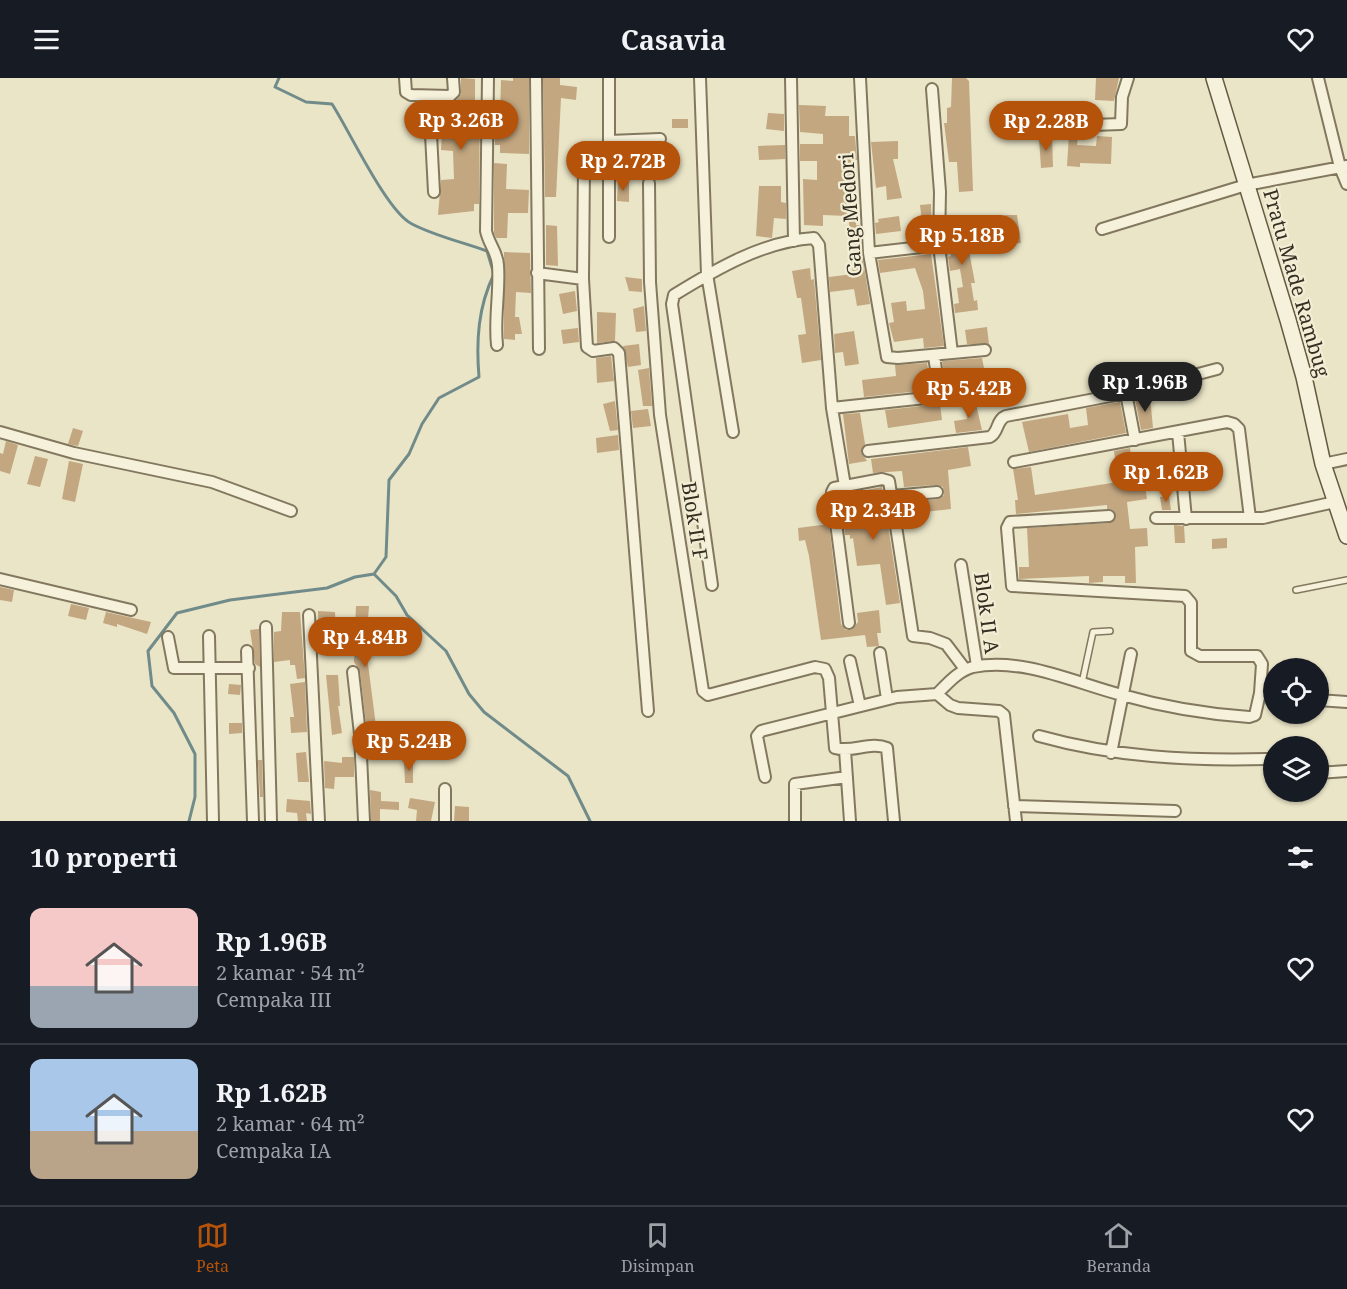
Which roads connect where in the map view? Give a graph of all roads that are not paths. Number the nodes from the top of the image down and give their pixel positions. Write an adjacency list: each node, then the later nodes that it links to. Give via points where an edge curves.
1 (405, 78): 13 (street, via 408,94)
2 (453, 78): 13 (street, via 452,96)
3 (488, 78): 31 (street, via 486,231 489,243 496,249 498,266)
4 (536, 78): 28 (street)
5 (609, 78): 16 (street)
6 (700, 78): 29 (street)
7 (791, 78): 25 (street)
8 (860, 78): 27 (street, Gang Medori)
9 (1128, 78): 14 (street, via 1122,97 1121,124)
10 (1214, 78): 21 (street, Pratu Made Rambug)
11 (1318, 78): 18 (street)
12 (932, 89): 26 (street, via 940,192)
13 (429, 96): 22 (street)
14 (1035, 128)
15 (660, 139): 16 (street)
16 (609, 141): 24 (street)
17 (584, 165): 30 (street)
18 (1344, 166): 20 (street); 21 (street)
19 (649, 183): 89 (street, Blok II F, via 650,282 660,415 703,691 708,695 822,668 829,678)
20 (1347, 184)
21 (1246, 185): 23 (street); 48 (street, Pratu Made Rambug, via 1304,377)
22 (434, 192)
23 (1102, 229)
24 (609, 237)
25 (794, 241): 29 (street); 40 (street, via 814,238 819,245)
26 (939, 245): 27 (street); 34 (street)
27 (869, 253): 35 (street, Gang Medori, via 887,357)
28 (537, 273): 30 (street); 32 (street)
29 (707, 274): 42 (street); 62 (street, via 674,295 672,304)
30 (583, 279): 88 (street, via 587,347 593,351 614,348 619,353)
31 (497, 345)
32 (539, 350)
33 (986, 350): 34 (street)
34 (951, 353): 35 (street)
35 (934, 356): 39 (street)
36 (1217, 369): 38 (street)
37 (982, 392): 39 (street)
38 (1126, 393): 44 (street); 45 (street, via 1002,418 990,437)
39 (940, 396): 40 (street)
40 (832, 408): 49 (street)
41 (0, 432): 53 (street, via 74,453 212,482)
42 (733, 432)
43 (1178, 432): 44 (street); 56 (street, via 1227,422 1239,429); 57 (street)
44 (1135, 440): 47 (street)
45 (868, 452)
46 (1347, 459): 48 (street)
47 (1014, 462)
48 (1323, 464): 52 (street, Pratu Made Rambug)
49 (845, 486): 51 (street, via 885,479); 66 (street, via 832,492)
50 (937, 492): 51 (street)
51 (892, 496): 76 (street, via 913,636 946,644)
52 (1335, 502): 56 (street); 58 (street, Pratu Made Rambug)
53 (291, 511)
54 (1108, 516): 80 (street, via 1010,522 1007,528 1012,586 1185,596 1191,603 1191,651 1200,656 1257,656 1262,664)
55 (1155, 518): 57 (street)
56 (1250, 518): 57 (street)
57 (1186, 519)
58 (1347, 536)
59 (962, 565): 76 (street, Blok II A)
60 (0, 579): 64 (street)
61 (1347, 580): 63 (lane)
62 (712, 585)
63 (1296, 590)
64 (131, 610)
65 (309, 615): 104 (street)
66 (849, 623)
67 (266, 627): 103 (street)
68 (1110, 631): 79 (lane, via 1093,632)
69 (209, 636): 77 (street)
70 (168, 637): 77 (street, via 174,668)
71 (247, 651): 75 (street)
72 (880, 653): 84 (street)
73 (1131, 654): 83 (street)
74 (850, 661): 87 (street)
75 (249, 668): 77 (street); 102 (street)
76 (971, 668): 79 (street, via 1008,666); 82 (street, via 954,676)
77 (209, 669): 101 (street)
78 (353, 672): 105 (street)
79 (1082, 682): 83 (street)
80 (1260, 693): 81 (street); 83 (street, via 1255,715 1249,717 1187,712)
81 (1263, 693)
82 (937, 694): 84 (street); 99 (street, via 955,707 999,711 1004,715)
83 (1121, 695): 92 (street)
84 (887, 699): 87 (street)
85 (1329, 701): 86 (street)
86 (1347, 702)
87 (860, 706): 89 (street)
88 (648, 711)
89 (831, 714): 91 (street, via 833,744); 96 (street, via 758,733)
90 (1039, 736): 92 (street)
91 (845, 750): 97 (street); 109 (street, via 887,747)
92 (1111, 753): 93 (street, via 1200,760)
93 (1263, 759)
94 (1347, 771): 95 (street)
95 (1329, 772)
96 (765, 777)
97 (847, 777): 107 (street, via 795,784); 108 (street)
98 (445, 789): 106 (street)
99 (1014, 806): 100 (street); 110 (street)
100 (1174, 811)
101 (213, 821)
102 (253, 821)
103 (271, 821)
104 (319, 821)
105 (364, 821)
106 (446, 821)
107 (795, 821)
108 (850, 821)
109 (894, 821)
110 (1016, 821)

